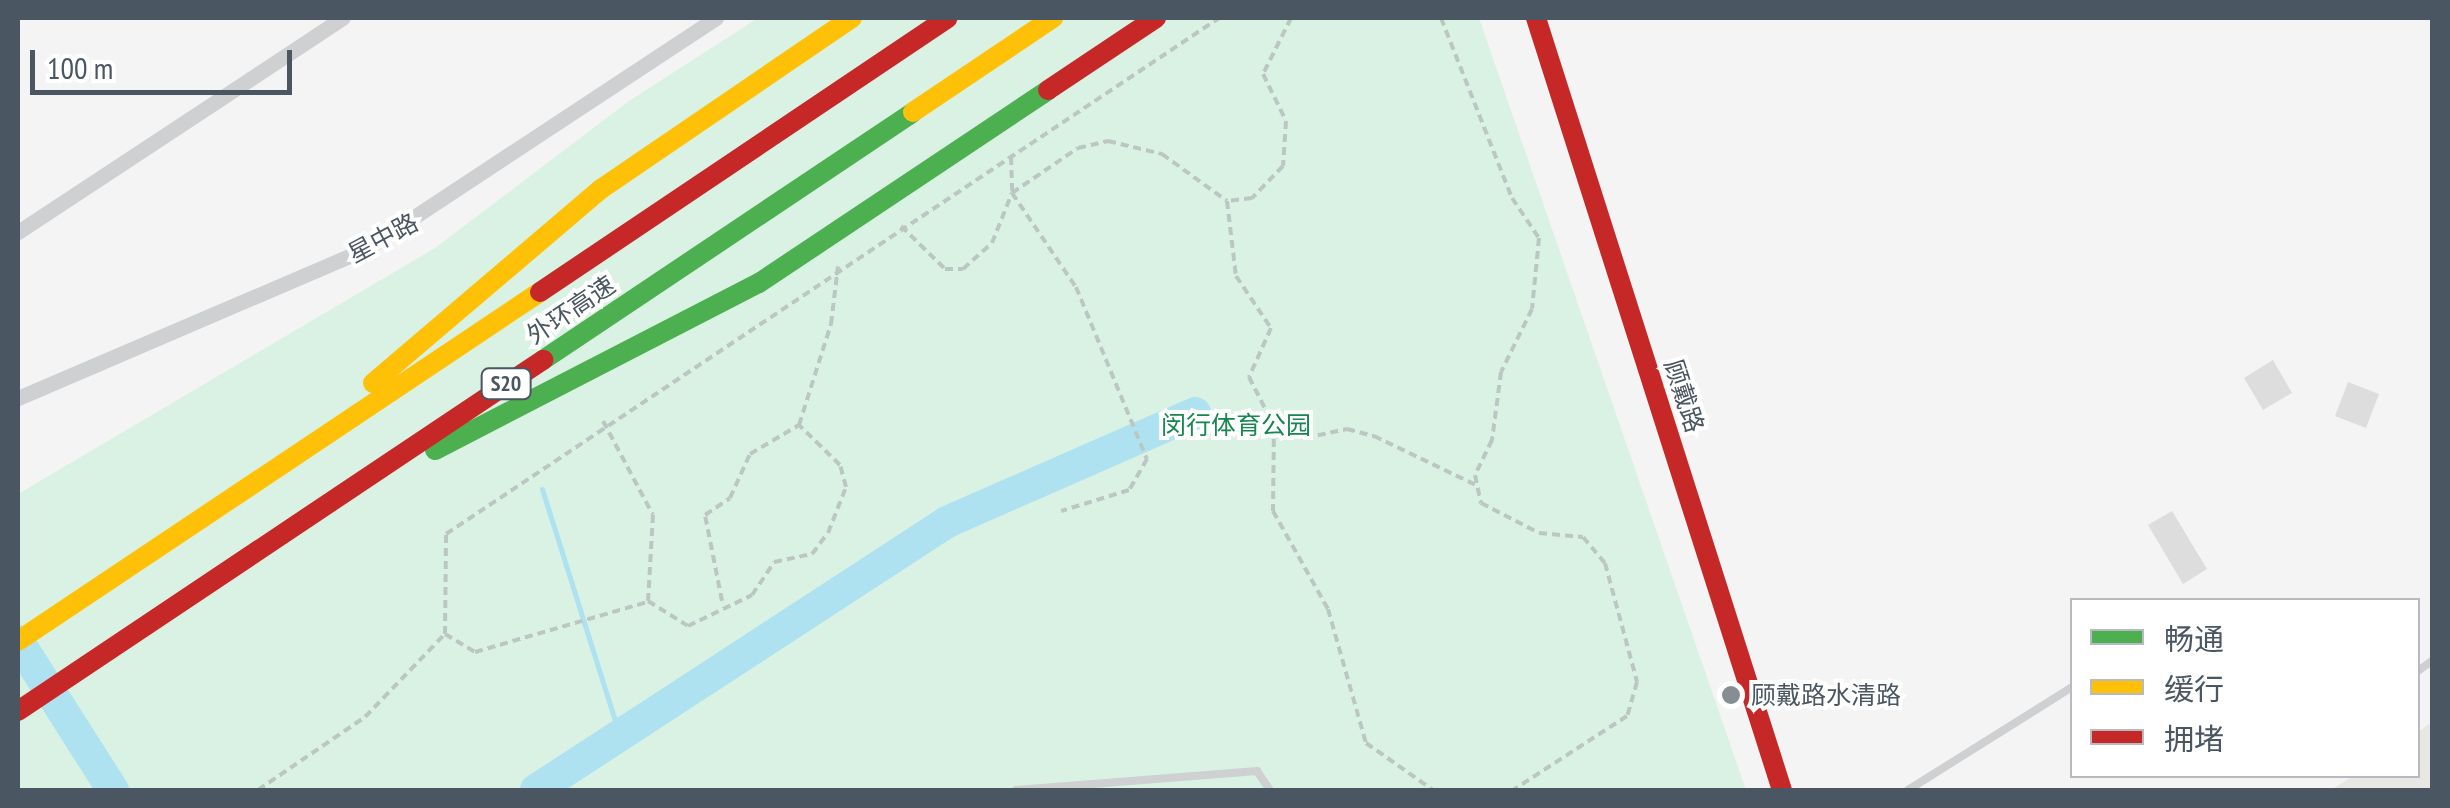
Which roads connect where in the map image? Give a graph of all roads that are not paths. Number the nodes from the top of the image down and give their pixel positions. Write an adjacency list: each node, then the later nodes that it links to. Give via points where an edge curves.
1 (343, 18): 8 (street)
2 (716, 18): 9 (street, 星中路, via 364,250)
3 (852, 18): 10 (main road, via 586,201)
4 (948, 18): 10 (main road, 外环高速 / S20)
5 (1053, 18): 11 (main road, 外环高速 / S20)
6 (1156, 18): 11 (main road, via 686,327 459,437)
7 (1536, 18): 17 (main road, 顾戴路)
8 (18, 232)
9 (18, 398)
10 (202, 516): 12 (main road, 外环高速 / S20)
11 (234, 566): 14 (main road, 外环高速 / S20)
12 (22, 638)
13 (2070, 688): 18 (lane)
14 (18, 710)
15 (1016, 790): 16 (lane, via 1257,771)
16 (1270, 790)
17 (1782, 790)
18 (1908, 790)

